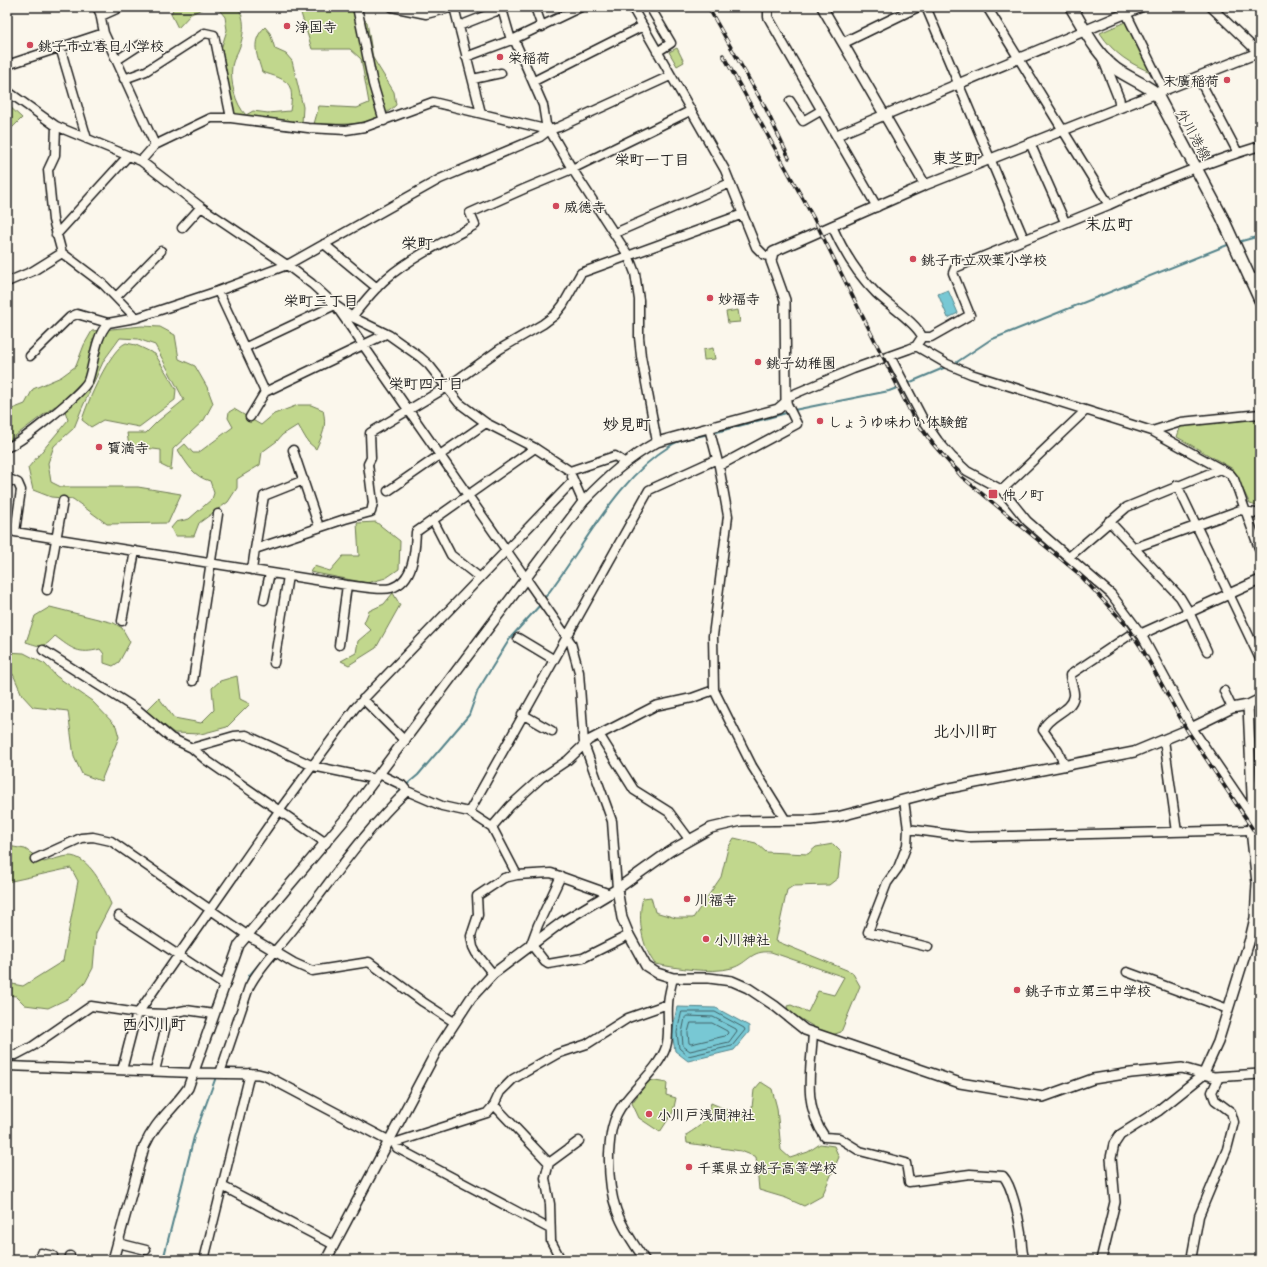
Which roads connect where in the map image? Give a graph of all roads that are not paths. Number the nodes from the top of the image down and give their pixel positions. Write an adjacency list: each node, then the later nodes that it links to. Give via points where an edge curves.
1 (97, 7): 19 (street)
2 (121, 7): 19 (street)
3 (357, 7): 52 (street, via 373,84)
4 (392, 7): 5 (street, via 426,14)
5 (454, 7): 20 (street)
6 (535, 7): 22 (street)
7 (580, 7): 22 (street)
8 (632, 7): 21 (street)
9 (650, 7): 29 (street, via 671,43)
10 (768, 7): 47 (street, via 768,17)
11 (822, 7): 26 (street)
12 (917, 7): 26 (street)
13 (926, 7): 42 (street)
14 (987, 7): 33 (street)
15 (1071, 7): 23 (main road, 外川港線)
16 (1141, 7): 18 (street)
17 (1211, 7): 30 (street)
18 (1126, 13): 23 (street); 44 (street)
19 (101, 16): 24 (street)
20 (459, 26): 25 (street, via 502,10); 32 (street)
21 (643, 26): 29 (street); 41 (street)
22 (542, 27): 25 (street)
23 (1085, 30): 31 (main road, 外川港線); 33 (street)
24 (104, 33): 28 (street); 34 (street)
25 (513, 40): 32 (street); 41 (street)
26 (843, 44): 50 (street)
27 (140, 45): 34 (street)
28 (60, 47): 35 (street); 57 (street)
29 (657, 52): 37 (street)
30 (1259, 52): 38 (street)
31 (1102, 56): 44 (main road, 外川港線, via 1117,70); 46 (street)
32 (466, 57): 39 (street)
33 (1018, 58): 42 (street); 55 (street)
34 (117, 60): 40 (street)
35 (7, 65)
36 (501, 73): 39 (street)
37 (670, 76): 48 (street); 54 (street)
38 (1198, 77): 44 (street); 61 (street)
39 (473, 78): 49 (street)
40 (124, 79): 51 (street, via 146,71 205,33 214,35); 59 (street)
41 (534, 81): 54 (street)
42 (959, 84): 50 (street); 63 (street)
43 (7, 91): 53 (street)
44 (1160, 92): 46 (street); 65 (main road, 外川港線)
45 (790, 101): 47 (street, via 803,121)
46 (1120, 107): 55 (street)
47 (822, 110): 56 (street)
48 (690, 112): 66 (street); 67 (street, via 725,170)
49 (481, 113): 52 (street, via 433,102); 54 (street)
50 (885, 115): 56 (street); 68 (street)
51 (231, 118): 52 (street, via 346,130 365,128); 59 (street, via 211,118)
52 (384, 121)
53 (56, 126): 57 (street); 77 (street, via 55,155 48,170)
54 (549, 130): 66 (street); 79 (street, via 540,137 440,179)
55 (1064, 130): 58 (street); 69 (street)
56 (837, 135): 71 (street)
57 (87, 139): 62 (street)
58 (1030, 143): 63 (street); 73 (street)
59 (155, 145): 64 (street)
60 (1260, 146): 61 (street)
61 (1238, 153): 65 (street)
62 (128, 156): 64 (street); 77 (street)
63 (990, 159): 68 (street); 78 (street)
64 (142, 161): 70 (street)
65 (1196, 169): 69 (street, via 1146,188); 85 (main road, 外川港線, via 1234,243)
66 (572, 170): 76 (street); 87 (street, via 470,213 475,226 444,241 394,273)
67 (730, 183): 72 (street); 76 (street)
68 (925, 185): 71 (street)
69 (1109, 206): 73 (street)
70 (201, 207): 75 (street); 84 (street)
71 (877, 207): 74 (street)
72 (743, 214): 82 (street); 83 (street, via 756,247 764,255)
73 (1065, 222): 78 (street)
74 (832, 226): 83 (street, via 777,249); 96 (street, via 838,241 864,279 891,307 917,328)
75 (182, 228)
76 (615, 233): 82 (street)
77 (56, 235): 81 (street)
78 (1024, 240): 96 (street, via 955,268 953,273 970,316 931,337)
79 (324, 244): 84 (street); 87 (street)
80 (161, 251): 89 (street)
81 (62, 253): 86 (street, via 33,271); 89 (street)
82 (628, 255): 102 (street, via 581,273 555,315 500,349); 112 (street, via 635,273 639,300 641,356)
83 (771, 257): 104 (street, via 785,300)
84 (287, 265): 88 (street); 91 (street)
85 (1256, 278): 90 (main road, 外川港線)
86 (7, 282)
87 (377, 288): 92 (street)
88 (218, 291): 93 (street); 99 (street)
89 (116, 297): 93 (street)
90 (1260, 300)
91 (335, 306): 92 (street); 97 (street); 99 (street)
92 (352, 316): 95 (street)
93 (136, 318): 94 (street)
94 (108, 323): 100 (street, via 77,314 70,317); 113 (street, via 101,331 87,382 26,436 13,446)
95 (386, 334): 97 (street); 102 (street, via 420,357)
96 (922, 336): 98 (street)
97 (362, 346): 103 (street); 105 (street)
98 (916, 346): 101 (street); 106 (street, via 959,369)
99 (244, 348): 103 (street)
100 (30, 356)
101 (890, 356): 104 (street, via 853,369); 125 (street, via 912,394 916,407 938,441 967,471)
102 (447, 387): 105 (street); 109 (street, via 459,403)
103 (265, 392): 108 (street)
104 (786, 399): 110 (street, via 778,409); 118 (street, via 797,424)
105 (408, 409): 116 (street); 136 (street, via 370,433 371,458 368,464 373,503 371,512)
106 (1085, 411): 111 (street); 125 (street)
107 (1260, 414): 111 (street, via 1181,422)
108 (250, 417)
109 (486, 423): 114 (street); 116 (street)
110 (709, 428): 112 (street); 118 (street)
111 (1152, 431): 119 (street)
112 (657, 442): 117 (street)
113 (7, 447)
114 (535, 448): 120 (street); 127 (street)
115 (293, 450): 122 (street)
116 (440, 456): 126 (street); 127 (street)
117 (624, 462): 120 (street, via 614,456); 129 (street)
118 (718, 463): 158 (street, via 649,490); 167 (street, via 728,516 713,636)
119 (1220, 469): 124 (street); 130 (street, via 1234,479)
120 (570, 471): 123 (street)
121 (7, 478): 137 (street, via 18,483 22,490 15,532)
122 (304, 480): 136 (street); 139 (street, via 264,496)
123 (573, 481): 129 (street); 141 (street)
124 (1177, 485): 134 (street, via 1127,506); 135 (street)
125 (1002, 490): 143 (street, via 1027,521)
126 (388, 491)
127 (468, 495): 133 (street); 141 (street)
128 (63, 501): 137 (street)
129 (583, 502): 149 (street)
130 (1245, 511): 132 (street); 135 (street, via 1240,510); 142 (street)
131 (218, 514): 144 (street)
132 (1260, 514)
133 (433, 520): 148 (street, via 451,555); 151 (street, via 416,532 414,562 400,583 390,588)
134 (1109, 521): 138 (street); 143 (street)
135 (1196, 525): 138 (street); 153 (street)
136 (319, 527): 139 (street)
137 (57, 539): 140 (street); 152 (street)
138 (1134, 548): 155 (street, via 1180,597)
139 (255, 549): 145 (street)
140 (134, 551): 144 (street); 156 (street)
141 (507, 551): 148 (street); 149 (street)
142 (1260, 551)
143 (1069, 557): 157 (street, via 1110,594)
144 (211, 563): 145 (street); 166 (street)
145 (252, 570): 146 (street)
146 (270, 573): 147 (street); 154 (street)
147 (288, 576): 151 (street); 165 (street)
148 (480, 578): 169 (street)
149 (527, 579): 158 (street); 178 (street)
150 (1260, 580): 153 (street)
151 (347, 585): 160 (street)
152 (47, 590)
153 (1229, 594): 155 (street); 164 (street)
154 (264, 600)
155 (1189, 612): 157 (street); 162 (street)
156 (122, 621)
157 (1139, 632): 174 (street); 182 (street, via 1070,675 1074,696 1070,705 1046,722 1043,730 1058,751)
158 (566, 635): 163 (street); 179 (street, via 579,672)
159 (518, 638): 163 (street)
160 (339, 645)
161 (43, 650): 180 (street, via 138,710 171,738)
162 (1207, 651)
163 (553, 659): 173 (street)
164 (1260, 659)
165 (274, 663)
166 (193, 681)
167 (714, 690): 176 (street, via 655,706); 189 (street, via 752,766)
168 (1224, 691): 172 (street)
169 (363, 699): 178 (street); 181 (street)
170 (1260, 699): 171 (street)
171 (1248, 705): 172 (street); 188 (street)
172 (1232, 708): 174 (street)
173 (522, 714): 175 (street); 187 (street)
174 (1192, 728): 177 (street); 188 (street)
175 (552, 731)
176 (600, 736): 179 (street); 194 (street, via 634,790 669,812)
177 (1164, 740): 182 (street, via 1134,752); 193 (street)
178 (405, 742): 183 (street)
179 (584, 744): 190 (street, via 510,806); 200 (street, via 612,821)
180 (192, 748): 181 (street, via 246,735); 186 (street)
181 (313, 766): 183 (street); 186 (street)
182 (1064, 766): 185 (street, via 945,789)
183 (377, 777): 184 (street, via 402,785); 195 (street)
184 (408, 791): 187 (street, via 442,806); 207 (street, via 384,814)
185 (904, 800): 189 (street, via 837,817); 191 (street)
186 (279, 811): 195 (street); 201 (street)
187 (469, 812): 190 (street)
188 (1256, 814): 192 (street)
189 (785, 819): 194 (street, via 729,823 711,828)
190 (492, 827): 197 (street)
191 (908, 829): 193 (street, via 968,837); 206 (street, via 907,844 898,868 887,883 868,932)
192 (1256, 829): 193 (street); 199 (street)
193 (1177, 832)
194 (690, 839): 200 (street)
195 (326, 843): 203 (street)
196 (35, 860): 201 (street, via 81,838 93,837 111,841)
197 (517, 874): 198 (street, via 551,873); 210 (street, via 504,878 477,896 478,915 471,936 473,947)
198 (561, 876): 200 (street); 205 (street)
199 (1258, 883): 214 (street, via 1255,918)
200 (614, 892): 204 (street); 205 (street, via 562,922)
201 (211, 909): 203 (street); 208 (street)
202 (120, 916): 208 (street)
203 (247, 935): 207 (street); 212 (street, via 239,944)
204 (629, 935): 205 (street, via 583,958 548,964); 211 (street, via 646,966)
205 (532, 944): 210 (street)
206 (928, 947)
207 (276, 952): 218 (street, via 312,971 369,962); 225 (street, via 260,969 249,987)
208 (178, 955): 212 (street); 215 (street)
209 (1127, 972): 214 (street)
210 (493, 974): 218 (street)
211 (673, 978): 213 (street); 219 (street, via 732,981 748,988 805,1030)
212 (224, 985): 217 (street)
213 (668, 1004): 230 (street, via 628,1018 587,1044 557,1054 529,1070 507,1084); 243 (street, via 664,1052 619,1110 610,1137 608,1178 614,1206 627,1235)
214 (1228, 1009): 228 (street, via 1218,1042)
215 (138, 1013): 216 (street); 220 (street, via 91,1006 33,1046 16,1055); 222 (street)
216 (169, 1013): 217 (street, via 186,1010); 223 (street)
217 (214, 1014): 224 (street)
218 (454, 1022): 232 (street)
219 (813, 1033): 228 (street, via 960,1083 1043,1097 1093,1079 1130,1073 1182,1068); 244 (street, via 809,1098 825,1137 839,1138 860,1151 906,1163 909,1182 970,1174 1003,1176 1012,1194)
220 (7, 1055)
221 (7, 1066): 222 (street)
222 (122, 1070): 223 (street)
223 (155, 1071): 224 (street)
224 (194, 1073): 225 (street); 236 (street, via 188,1088 151,1131 144,1147)
225 (220, 1073): 226 (street)
226 (250, 1073): 232 (street, via 266,1076); 234 (street)
227 (1260, 1074): 229 (street)
228 (1203, 1075): 229 (street); 245 (street, via 1158,1111 1120,1135 1114,1144 1111,1158 1115,1202)
229 (1219, 1077): 246 (street, via 1212,1092 1215,1100 1230,1112 1234,1122 1227,1148 1200,1216)
230 (494, 1105): 232 (street, via 487,1113); 233 (street)
231 (579, 1141): 233 (street)
232 (391, 1142): 235 (street, via 397,1148); 237 (street)
233 (549, 1163): 235 (street, via 546,1178)
234 (222, 1186): 237 (street); 240 (street)
235 (550, 1229): 242 (street, via 551,1241)
236 (118, 1243): 238 (street); 239 (street)
237 (334, 1245): 241 (street)
238 (146, 1250)
239 (113, 1260)
240 (204, 1260)
241 (326, 1260)
242 (561, 1260)
243 (645, 1260)
244 (1025, 1260)
245 (1102, 1260)
246 (1191, 1260)

